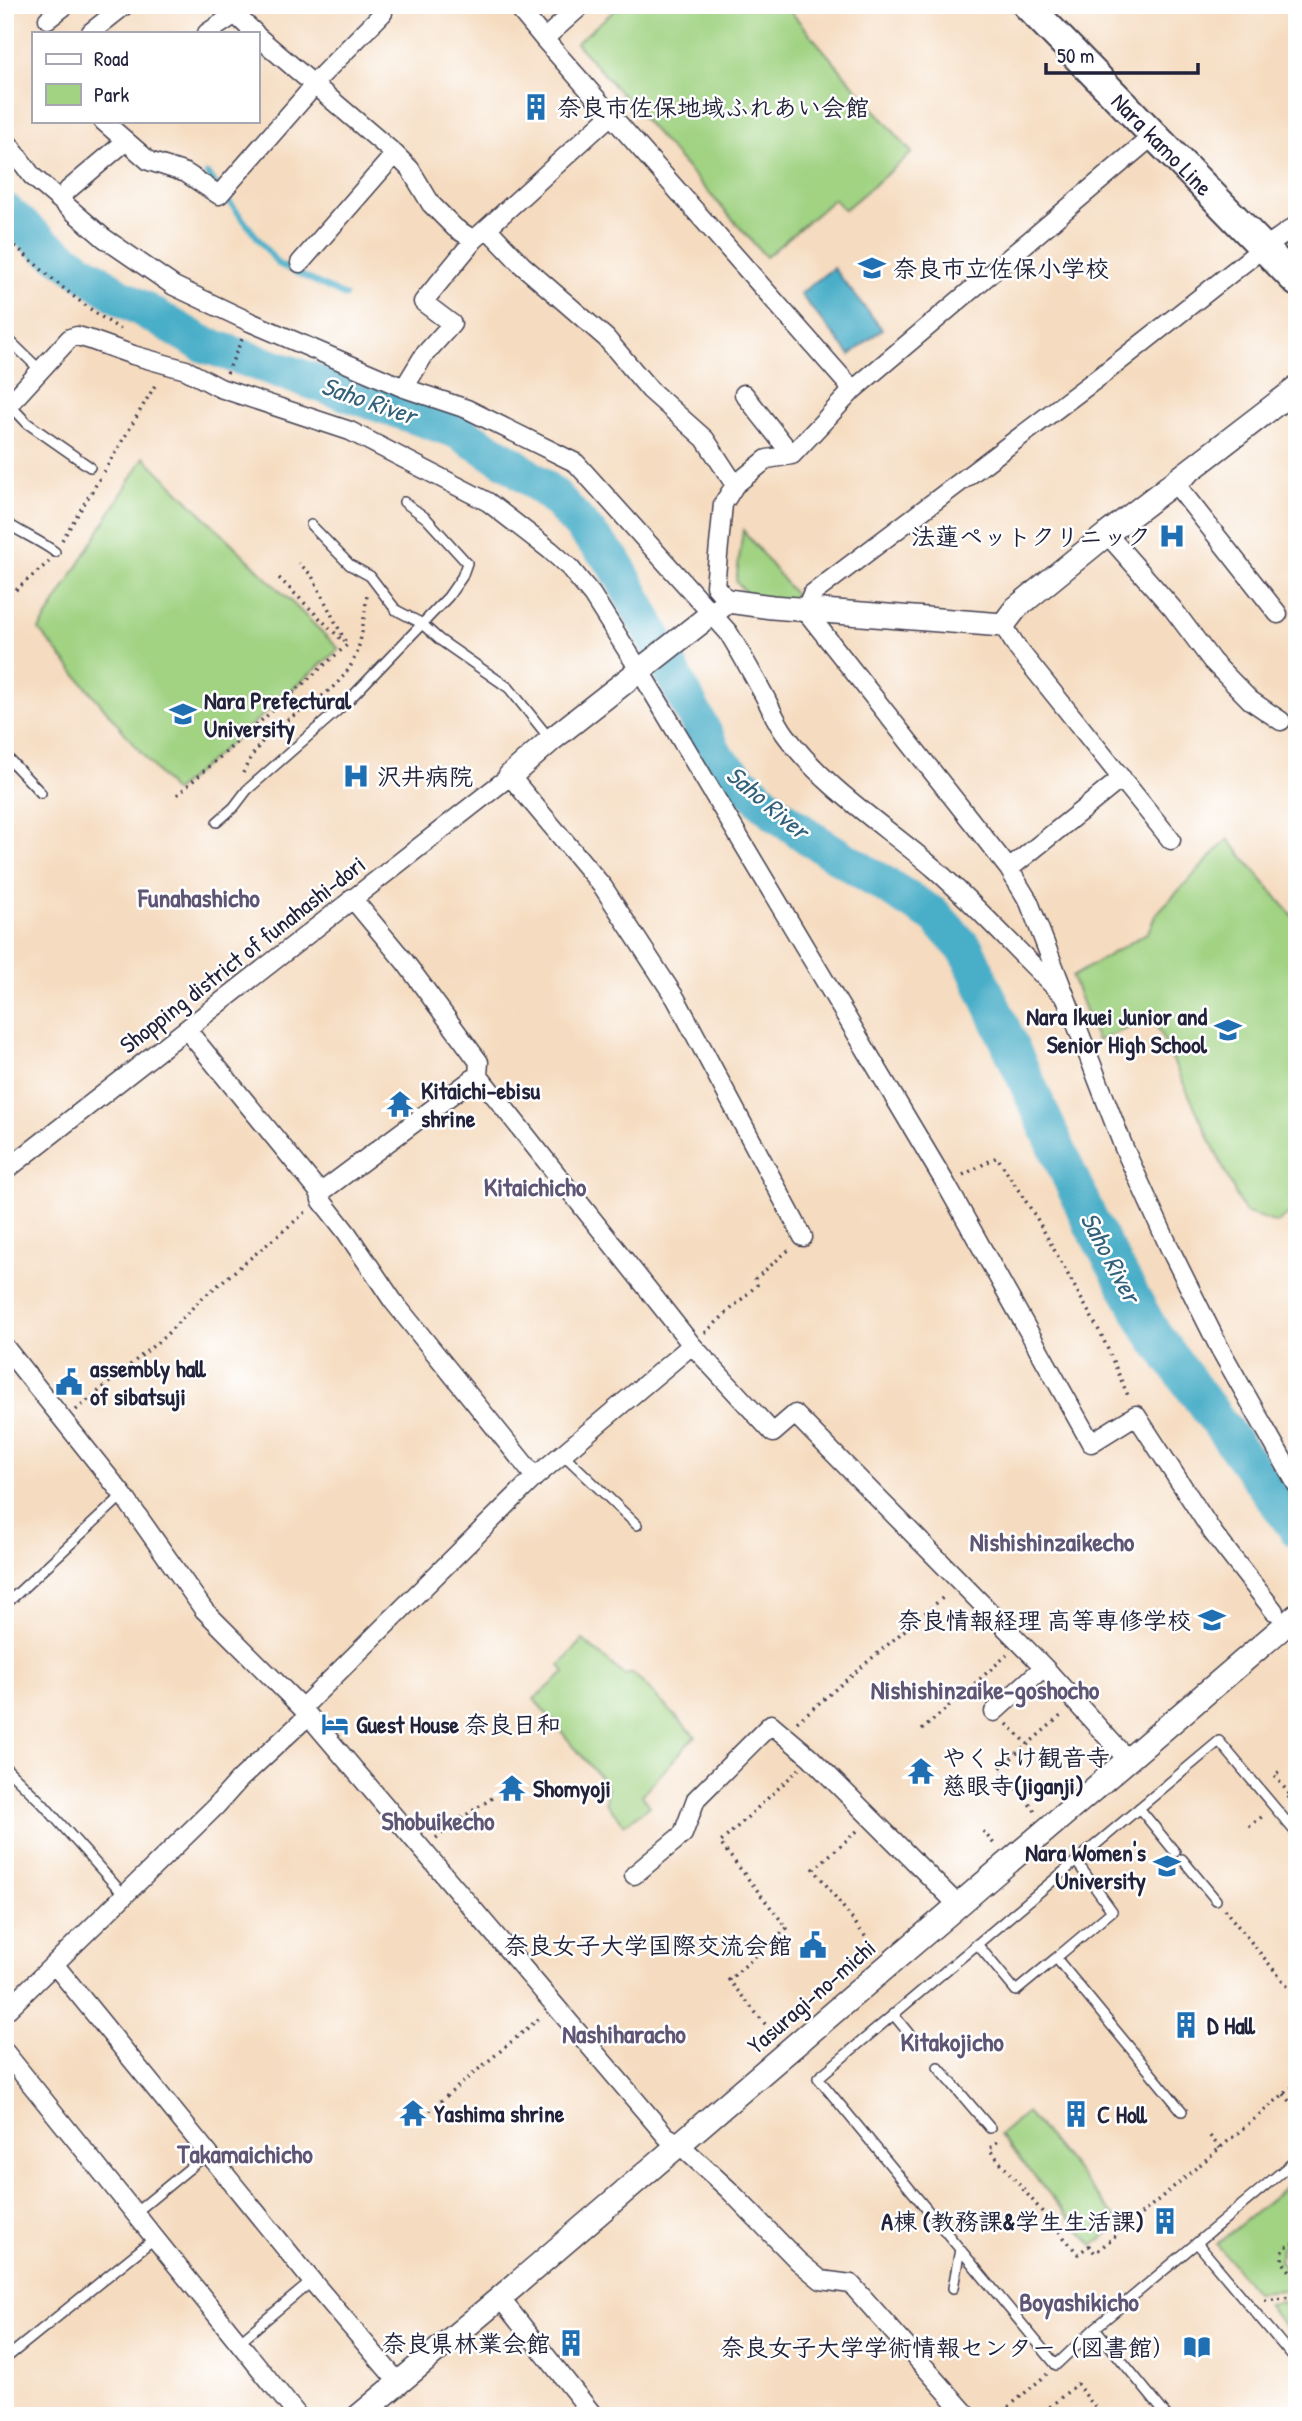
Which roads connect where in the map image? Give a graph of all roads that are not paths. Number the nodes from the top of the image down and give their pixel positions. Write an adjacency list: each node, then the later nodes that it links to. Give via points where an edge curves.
1 (66, 5): 8 (street)
2 (125, 5): 9 (street)
3 (516, 5): 13 (street)
4 (582, 5): 13 (street)
5 (1027, 5): 17 (main road, Nara kamo Line)
6 (229, 10): 10 (street); 11 (street)
7 (383, 13): 14 (street)
8 (48, 19)
9 (91, 32)
10 (208, 32)
11 (254, 32)
12 (259, 37): 14 (street)
13 (544, 39): 15 (street)
14 (312, 85): 19 (street, via 219,195 186,173 149,161); 20 (street)
15 (612, 114): 23 (street); 31 (street)
16 (104, 122): 19 (street)
17 (1154, 135): 24 (main road, Nara kamo Line); 31 (street)
18 (5, 139): 29 (street, via 33,176 104,238 174,286)
19 (126, 141): 21 (street)
20 (395, 154): 23 (street, via 410,169 430,204 455,228); 25 (street)
21 (68, 190)
22 (1297, 225): 24 (street)
23 (480, 234): 29 (street, via 423,302 452,324 424,355); 37 (street, via 606,338 650,390 705,439)
24 (1265, 247): 26 (main road, Nara kamo Line); 44 (street, via 812,594)
25 (300, 263)
26 (1297, 282)
27 (5, 336): 28 (lane)
28 (40, 370): 33 (street); 48 (street, via 77,336 186,370 220,388 359,435 488,502 550,550 592,594)
29 (404, 388): 43 (street, via 467,409 576,463)
30 (1297, 388): 36 (street)
31 (853, 390): 34 (street)
32 (744, 394): 34 (street)
33 (7, 407): 35 (lane)
34 (792, 455): 37 (street, via 766,459)
35 (90, 467)
36 (1174, 482): 41 (street); 45 (street)
37 (735, 485): 43 (street, via 723,504 715,586)
38 (404, 502): 46 (lane, via 426,518 467,563 448,597)
39 (5, 522): 42 (lane)
40 (311, 525): 46 (lane, via 350,565 370,576 396,610)
41 (1107, 534): 47 (street, via 1016,608); 49 (street, via 1212,661 1250,700)
42 (55, 552)
43 (720, 607): 44 (street); 48 (street); 59 (street, via 728,632 784,733 839,792 960,891)
44 (805, 610): 47 (street); 57 (street)
45 (1278, 614)
46 (421, 623): 50 (lane, via 509,688); 55 (lane, via 346,703 247,790)
47 (1003, 625): 53 (street)
48 (640, 671): 50 (street); 73 (street, via 946,1184 1091,1443 1136,1415 1213,1533)
49 (1281, 722)
50 (551, 740): 52 (street)
51 (5, 755): 54 (lane)
52 (510, 776): 58 (street, Shopping district of funahashi-dori); 64 (street, via 603,887 676,999)
53 (1122, 778): 56 (street); 57 (street)
54 (41, 793)
55 (218, 822)
56 (1171, 840)
57 (1009, 869): 59 (street, via 1029,902)
58 (352, 898): 60 (street, Shopping district of funahashi-dori); 61 (street, via 479,1062)
59 (1067, 999): 69 (street, via 1124,1148 1171,1251)
60 (187, 1030): 62 (street, Shopping district of funahashi-dori); 63 (street)
61 (478, 1075): 63 (street); 65 (street)
62 (5, 1171)
63 (321, 1196): 68 (street, via 393,1301)
64 (803, 1237)
65 (692, 1345): 67 (street); 75 (street, via 773,1433 795,1414)
66 (5, 1348): 70 (street)
67 (564, 1455): 68 (street); 71 (lane)
68 (535, 1477): 76 (street)
69 (1297, 1485)
70 (123, 1495): 72 (lane); 76 (street, via 204,1610)
71 (637, 1525)
72 (5, 1605)
73 (1273, 1611)
74 (1297, 1615): 78 (street, Yasuragi-no-michi)
75 (1044, 1667): 77 (street); 78 (street)
76 (305, 1712): 84 (street); 97 (street, via 666,2136)
77 (994, 1712)
78 (1127, 1759): 86 (street, Yasuragi-no-michi)
79 (5, 1767): 84 (lane)
80 (1139, 1808): 81 (lane, via 1219,1741); 82 (lane); 85 (lane)
81 (1297, 1834)
82 (1076, 1861): 87 (lane); 88 (lane, via 1112,1911)
83 (634, 1875): 86 (street, via 683,1834 696,1799 771,1724)
84 (124, 1895): 89 (street)
85 (1216, 1900)
86 (958, 1905): 97 (street, Yasuragi-no-michi)
87 (977, 1944): 88 (lane, via 1016,1991); 91 (lane)
88 (1056, 1958): 95 (lane)
89 (54, 1965): 90 (street); 98 (street)
90 (5, 2012)
91 (893, 2014): 92 (lane); 103 (lane, via 818,2078)
92 (910, 2035)
93 (5, 2052): 100 (street)
94 (938, 2067): 96 (lane)
95 (1182, 2110)
96 (989, 2129)
97 (679, 2144): 106 (street, Yasuragi-no-michi); 115 (street, via 821,2280 851,2284)
98 (207, 2154): 100 (lane); 104 (street)
99 (1297, 2159): 102 (lane)
100 (135, 2213): 101 (street)
101 (155, 2238): 108 (street); 109 (lane)
102 (1197, 2243): 107 (lane); 110 (lane)
103 (960, 2249): 105 (lane); 107 (lane, via 1056,2365)
104 (312, 2281): 108 (lane); 111 (street)
105 (953, 2288)
106 (500, 2298): 111 (street, Yasuragi-no-michi); 114 (street)
107 (1095, 2328): 116 (lane)
108 (239, 2342): 112 (street)
109 (5, 2359)
110 (1297, 2362)
111 (398, 2382): 113 (street, Yasuragi-no-michi)
112 (298, 2416)
113 (359, 2416)
114 (594, 2416)
115 (968, 2416)
116 (1167, 2416)

